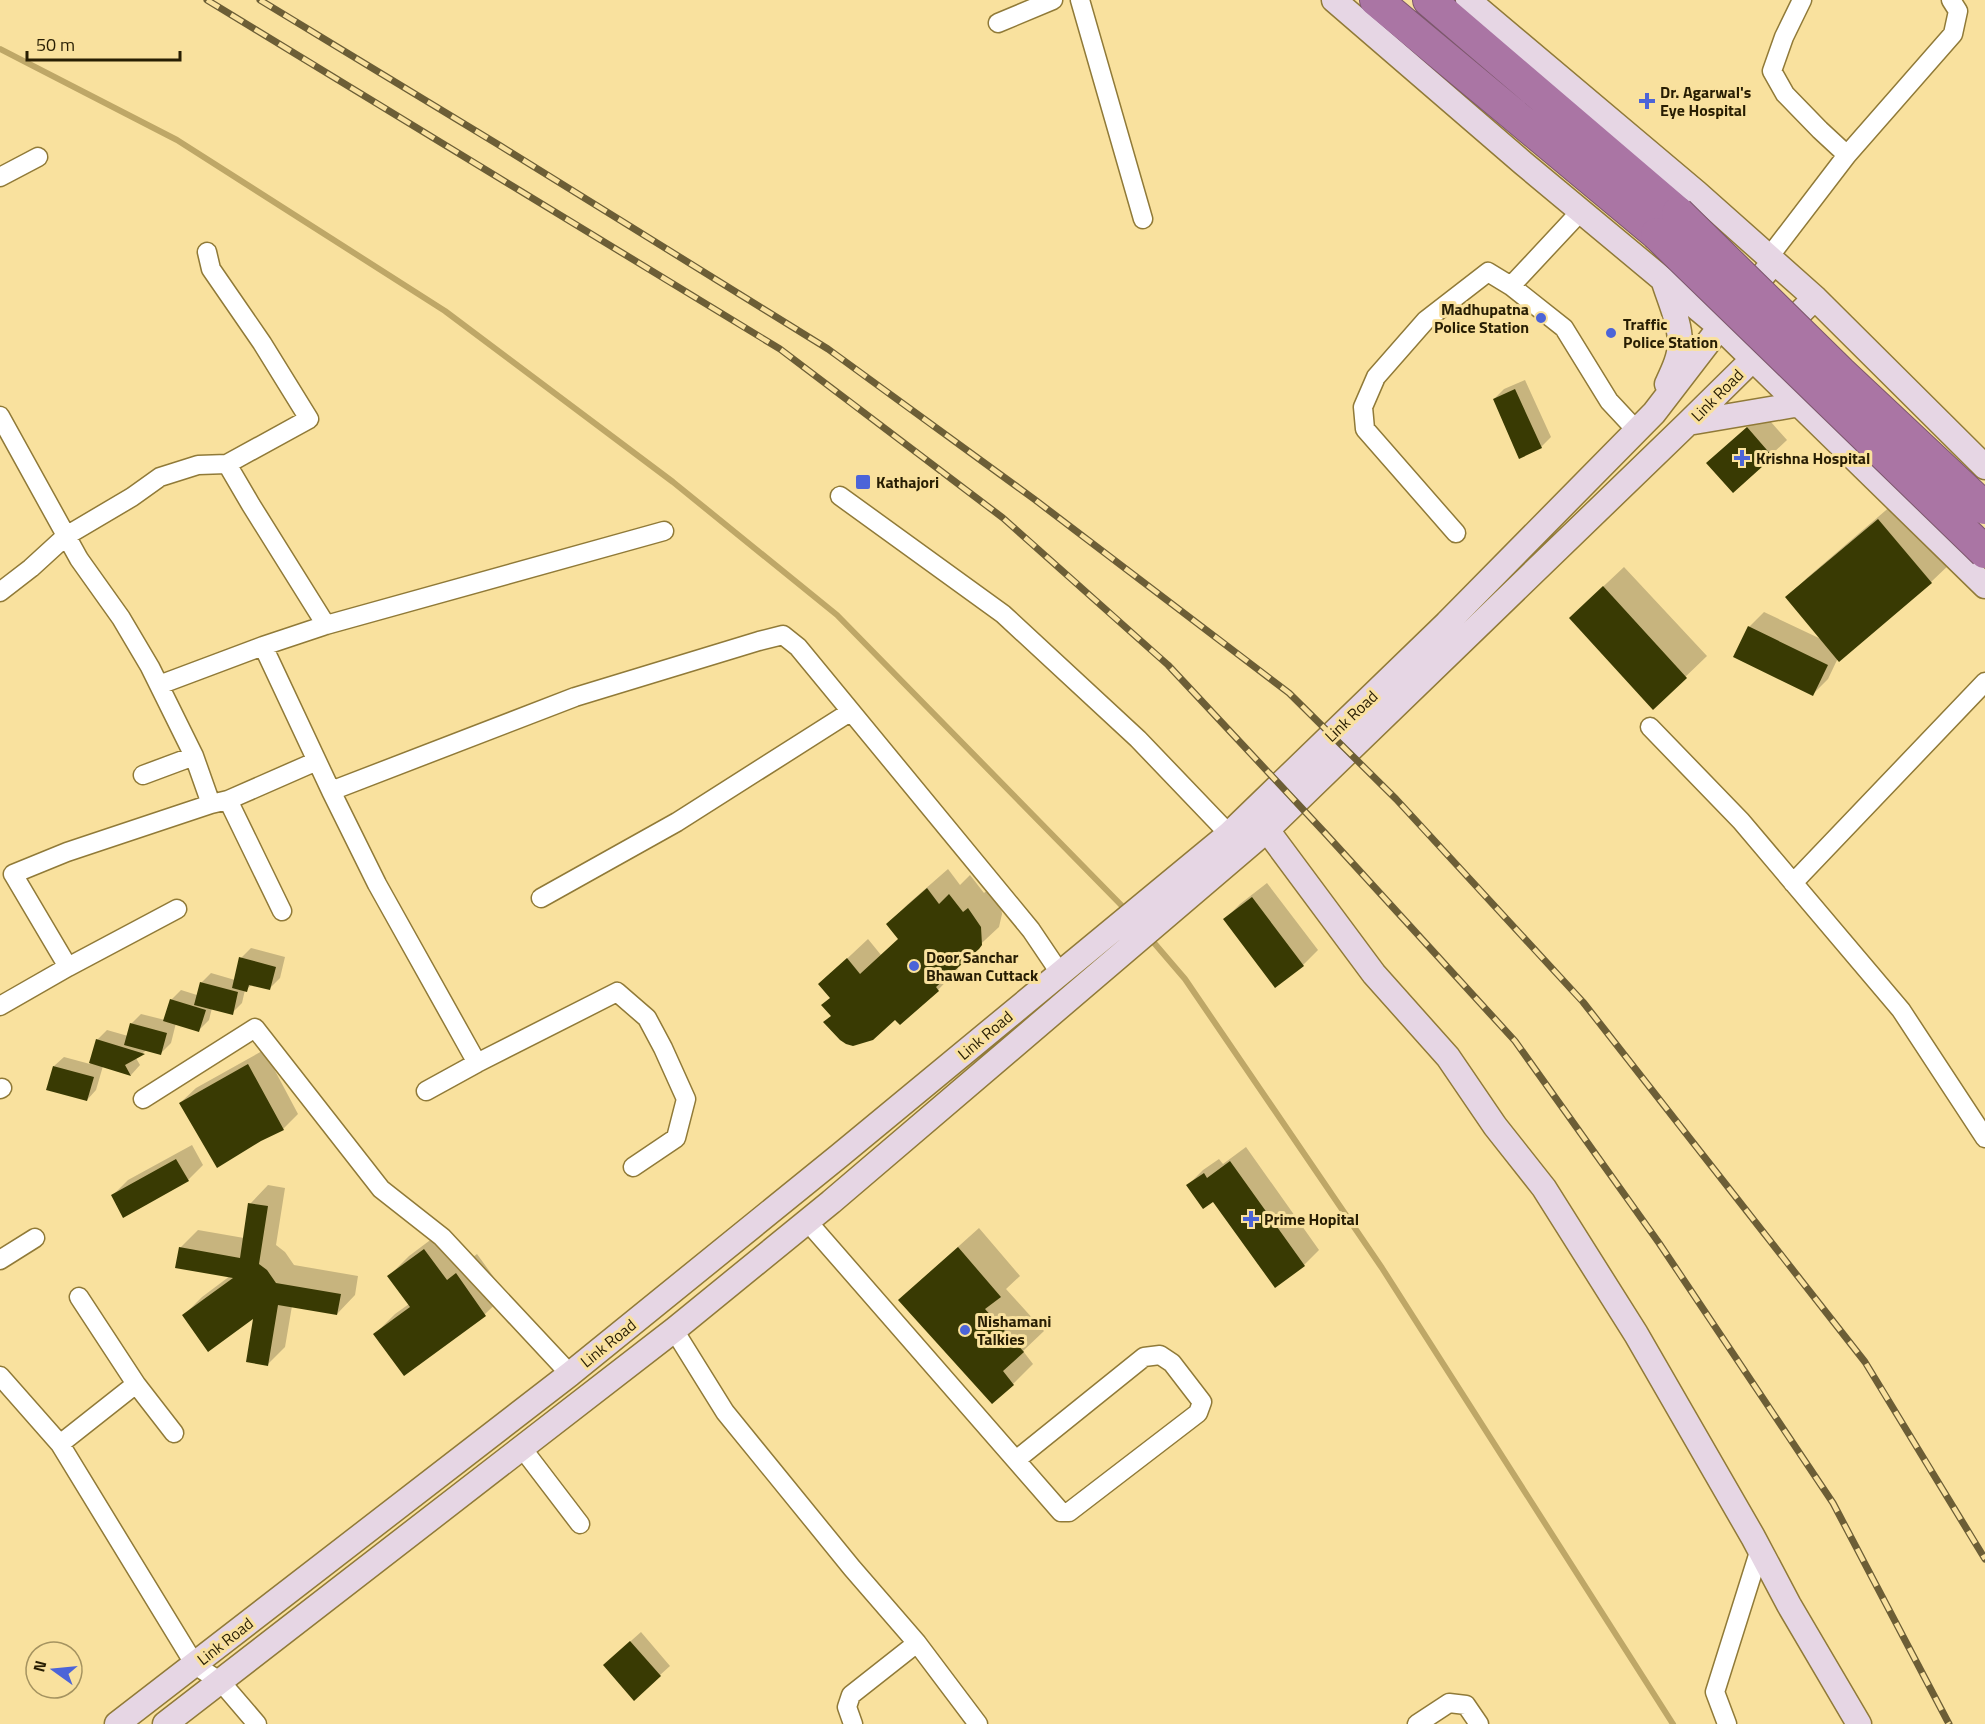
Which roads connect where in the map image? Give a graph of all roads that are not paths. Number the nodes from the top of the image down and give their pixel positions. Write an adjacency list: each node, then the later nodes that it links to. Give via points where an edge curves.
1 (1053, 0): 9 (street)
2 (1080, 0): 14 (street)
3 (1334, 0): 13 (main road)
4 (1376, 0): 15 (highway)
5 (1429, 0): 15 (highway)
6 (1468, 0): 17 (main road)
7 (1802, 0): 10 (street, via 1772,71 1785,94)
8 (1956, 0): 10 (street, via 1953,34)
9 (998, 22)
10 (1847, 154): 17 (street)
11 (38, 157): 12 (street)
12 (0, 177)
13 (1581, 211): 18 (main road); 19 (street)
14 (1143, 219)
15 (1667, 223): 31 (highway, bridge, via 1841,373); 35 (highway, bridge)
16 (207, 252): 28 (street, via 217,279 309,419)
17 (1771, 260): 20 (main road); 21 (main road, Link Road)
18 (1663, 279): 21 (main road); 24 (main road, via 1680,344 1676,364)
19 (1510, 286): 27 (street, via 1564,328 1609,401); 33 (street, via 1488,272 1442,306 1376,377 1363,407 1365,429)
20 (1815, 298): 22 (main road, Link Road); 29 (main road)
21 (1720, 327): 22 (main road); 24 (main road, Link Road)
22 (1753, 360): 23 (main road); 26 (main road, Link Road)
23 (1800, 404): 26 (main road); 36 (main road)
24 (1654, 413): 27 (main road, Link Road)
25 (0, 416): 34 (street)
26 (1688, 423): 49 (main road, Link Road)
27 (1637, 431): 50 (main road, Link Road, via 1447,623)
28 (227, 464): 34 (street, via 198,465 160,477); 38 (street)
29 (1985, 467)
30 (840, 496): 50 (street, via 1003,614 1138,739)
31 (1985, 508)
32 (664, 531): 38 (street)
33 (1456, 533)
34 (66, 536): 37 (street); 41 (street)
35 (1985, 552)
36 (1985, 586)
37 (0, 592)
38 (326, 625): 39 (street)
39 (263, 646): 41 (street); 45 (street)
40 (1985, 682): 51 (street)
41 (159, 685): 44 (street)
42 (850, 712): 47 (street, via 798,647 783,636 575,697); 52 (street, via 677,822); 57 (street, via 1030,930)
43 (1650, 728): 51 (street, via 1741,821)
44 (194, 756): 46 (street); 48 (street)
45 (317, 761): 47 (street); 48 (street)
46 (143, 775)
47 (331, 791): 59 (street, via 377,884)
48 (220, 802): 54 (street); 56 (street, via 67,852 13,874)
49 (1267, 831): 55 (main road, Link Road); 77 (main road, via 1374,974 1448,1057 1544,1188 1636,1334)
50 (1229, 834): 55 (main road, Link Road)
51 (1793, 883): 62 (street, via 1901,1010)
52 (541, 898)
53 (177, 909): 56 (street)
54 (282, 911)
55 (1154, 911): 57 (main road, Link Road, via 1100,940); 64 (main road, Link Road, via 1113,960)
56 (68, 967): 58 (street)
57 (1060, 973): 69 (main road, Link Road)
58 (0, 1006)
59 (477, 1063): 60 (street); 63 (street, via 617,992 646,1018 686,1099 676,1138)
60 (426, 1091)
61 (143, 1099): 69 (street, via 255,1028 381,1189 442,1237)
62 (1985, 1138)
63 (633, 1167)
64 (807, 1221): 68 (main road, Link Road); 75 (street)
65 (35, 1238): 66 (street)
66 (0, 1260)
67 (79, 1297): 71 (street)
68 (674, 1330): 74 (main road, Link Road); 78 (street, via 725,1412)
69 (570, 1374): 79 (main road, Link Road)
70 (0, 1376): 73 (street)
71 (136, 1384): 72 (street); 73 (street)
72 (174, 1433)
73 (60, 1444): 79 (street)
74 (522, 1448): 76 (street); 80 (main road, Link Road)
75 (1016, 1460): 75 (street, via 1057,1510 1069,1512 1198,1413 1202,1402 1172,1363 1160,1355 1144,1357)
76 (580, 1524)
77 (1760, 1550): 88 (street, via 1715,1692); 89 (main road)
78 (917, 1642): 84 (street, via 851,1695 847,1707); 85 (street)
79 (195, 1665): 80 (street); 81 (main road, Link Road)
80 (221, 1682): 82 (main road, Link Road); 83 (street)
81 (117, 1724)
82 (165, 1724)
83 (256, 1724)
84 (853, 1724)
85 (978, 1724)
86 (1417, 1724): 87 (street, via 1449,1703 1466,1705)
87 (1479, 1724)
88 (1727, 1724)
89 (1859, 1724)

